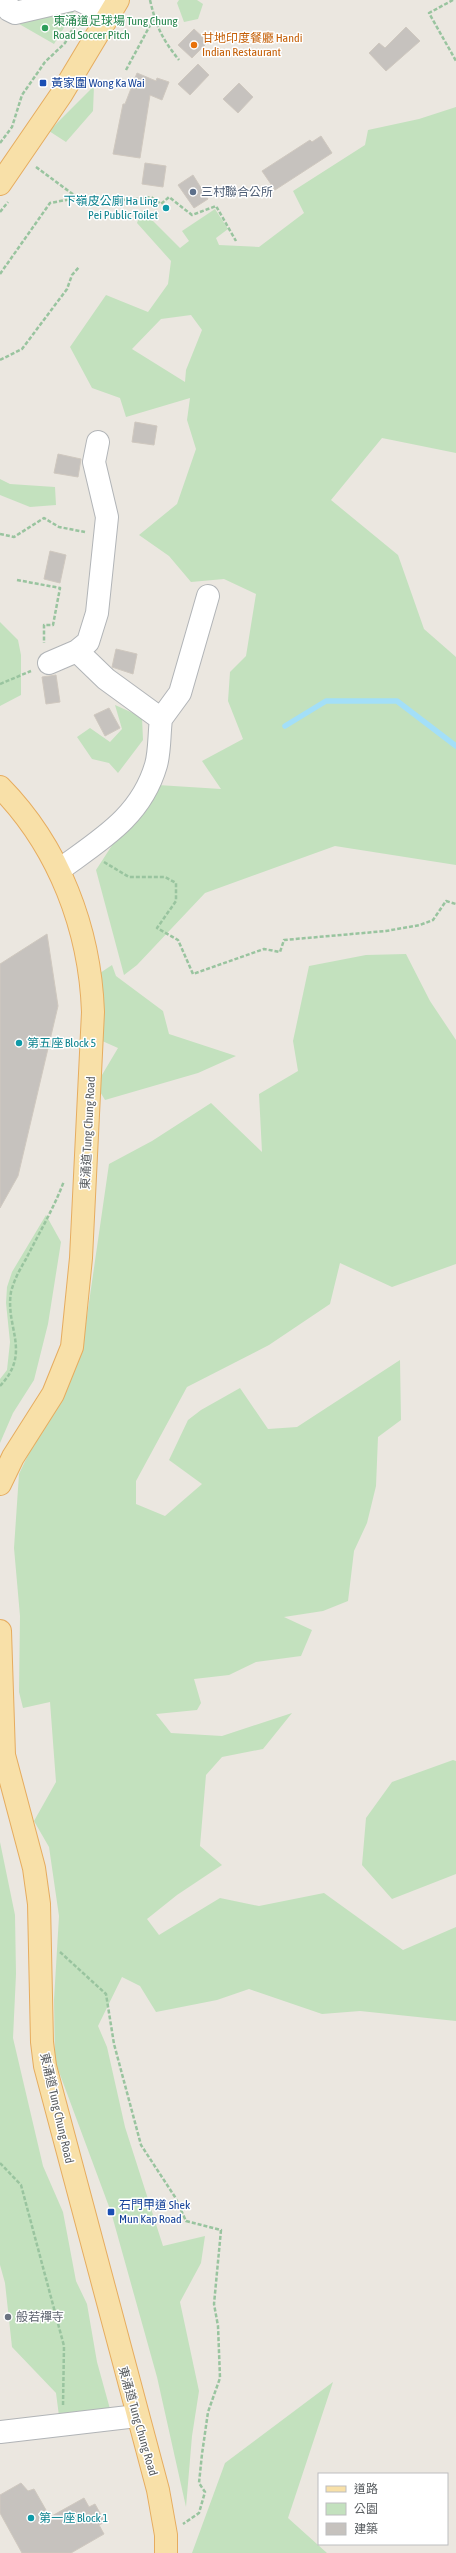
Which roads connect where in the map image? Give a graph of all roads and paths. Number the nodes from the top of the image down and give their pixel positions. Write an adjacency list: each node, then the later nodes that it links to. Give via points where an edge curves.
1 (6, 0): 4 (street, via 9,10 15,13)
2 (150, 0): 6 (path)
3 (453, 0): 8 (path, via 429,14)
4 (76, 6): 5 (street); 10 (path, via 65,43 45,62 22,95 12,127)
5 (113, 7): 12 (main road, via 61,95)
6 (154, 18): 7 (path, via 164,41); 9 (path)
7 (179, 60)
8 (456, 61)
9 (126, 70)
10 (0, 143)
11 (36, 166): 13 (path)
12 (0, 184)
13 (78, 198): 14 (path, via 130,200 151,197 161,204 169,197 192,215 216,206); 16 (path, via 50,203)
14 (236, 241)
15 (79, 267): 17 (path, via 72,275 68,289 22,349)
16 (0, 274)
17 (0, 360)
18 (98, 442): 20 (street, via 94,462 107,517)
19 (0, 534): 20 (path, via 14,537 44,518 59,527)
20 (106, 535): 23 (street, via 97,613 88,642)
21 (17, 580): 24 (path, via 60,588 53,625 44,625 43,629 44,658)
22 (208, 596): 26 (street, via 180,693)
23 (77, 651): 24 (street); 26 (street, via 106,679)
24 (49, 663): 25 (path)
25 (0, 684)
26 (161, 719): 29 (street, via 156,764 143,797 116,829)
27 (0, 787): 29 (main road, 東涌道 Tung Chung Road, via 33,827)
28 (100, 863): 30 (path, via 106,862 129,877 165,876 176,883 176,901 157,928 178,940 193,974 264,949 280,952 284,940 386,931 420,925 433,920 446,901)
29 (59, 870): 33 (main road, 東涌道 Tung Chung Road, via 83,932 91,973 93,1012 76,1324 64,1372 53,1394 12,1457)
30 (456, 904)
31 (66, 1176): 32 (path, 東涌道 Tung Chung Road, via 13,1287 11,1309 16,1333 16,1352 12,1368)
32 (0, 1386)
33 (0, 1484)
34 (0, 1631): 35 (main road, 東涌道 Tung Chung Road, via 4,1755 34,1868)
35 (41, 1934): 37 (main road, 東涌道 Tung Chung Road, via 42,2042 45,2066); 40 (path, via 106,1994 114,2044 141,2145 175,2197 186,2221 221,2230 214,2304 218,2326 220,2378 208,2412 202,2454 199,2483 205,2492 199,2513)
36 (0, 2163): 38 (path, via 21,2185 64,2346)
37 (136, 2416): 38 (street); 40 (main road, 東涌道 Tung Chung Road, via 158,2490)
38 (63, 2425): 39 (street)
39 (0, 2432)
40 (166, 2544)

